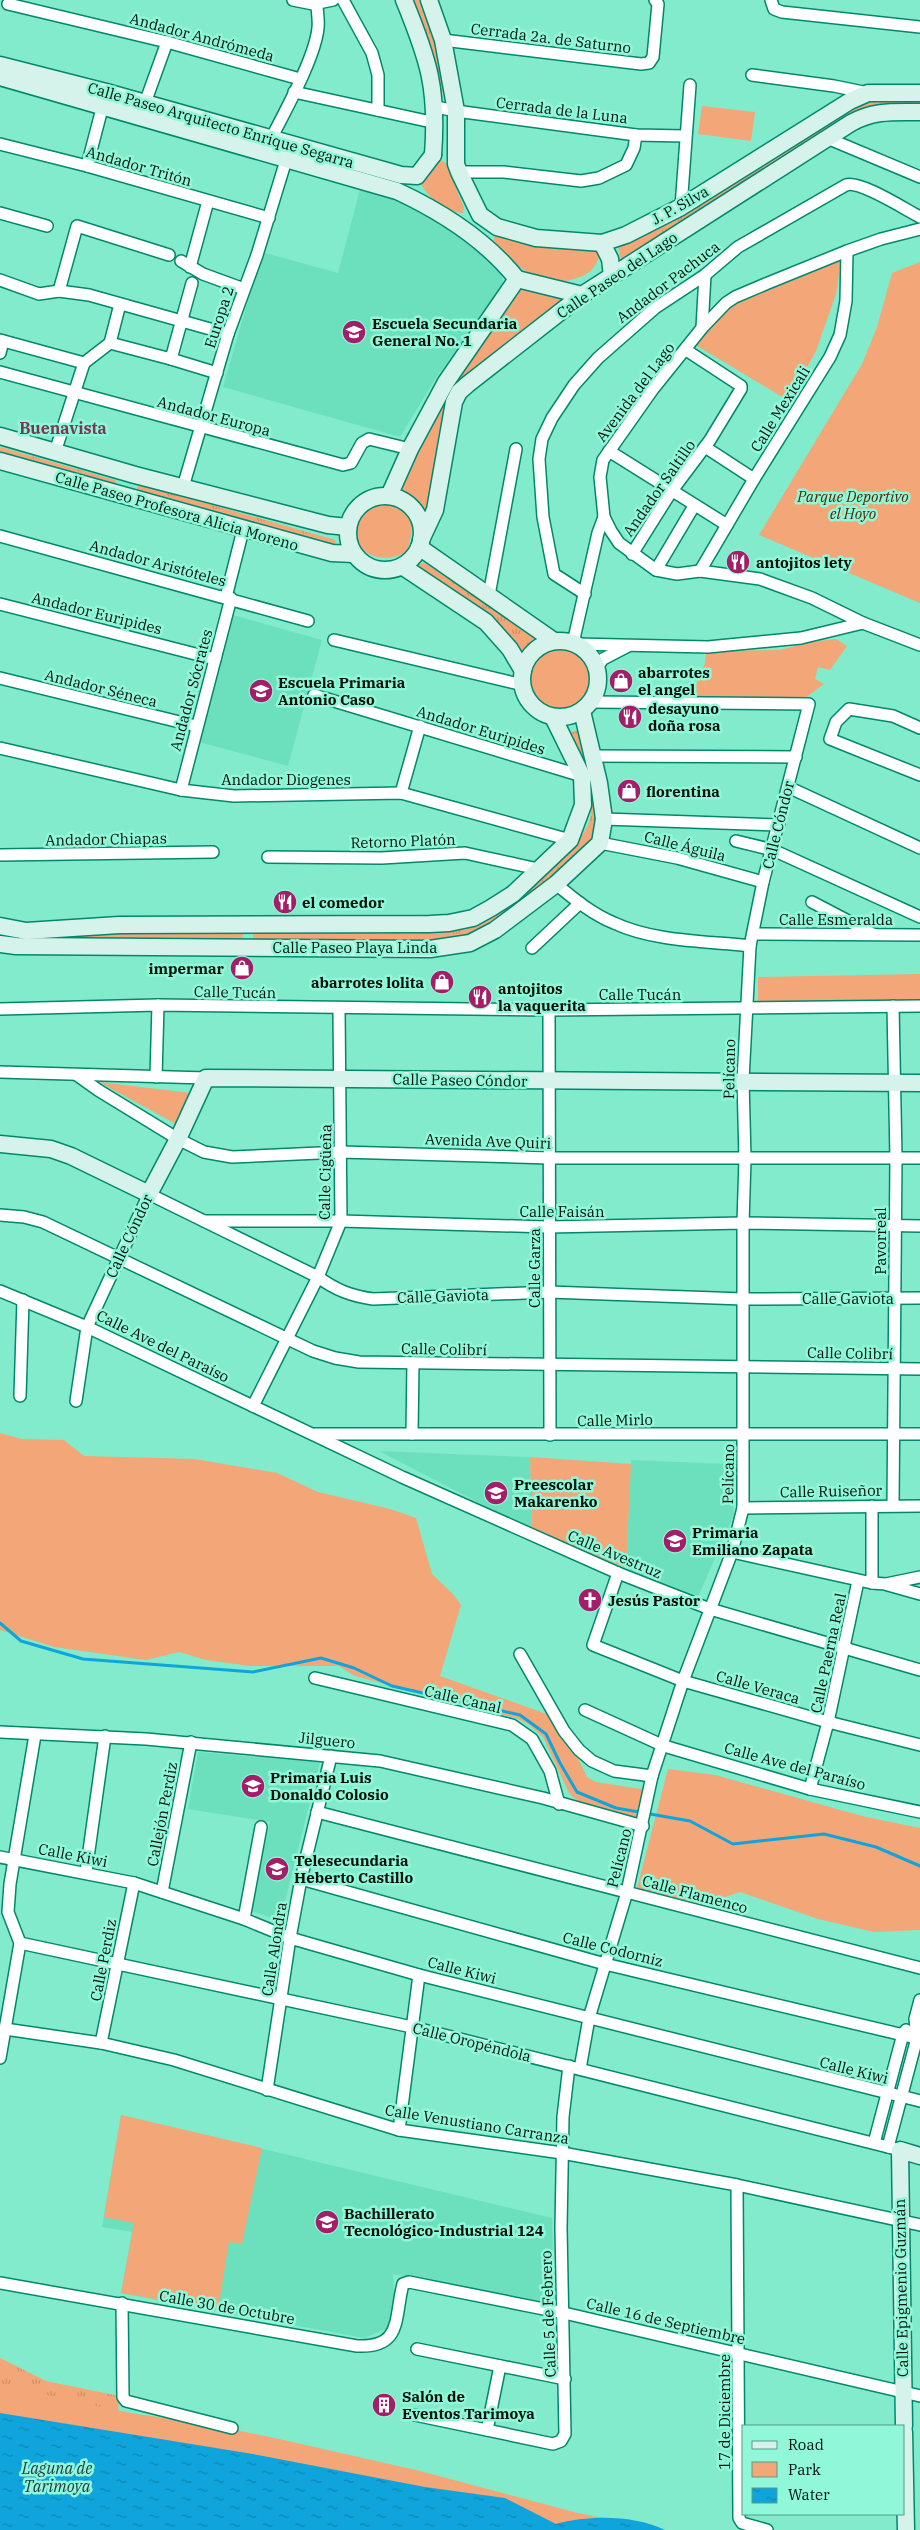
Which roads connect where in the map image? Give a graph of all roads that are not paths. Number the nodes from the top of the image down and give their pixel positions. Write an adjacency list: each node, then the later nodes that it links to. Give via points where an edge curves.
1 (293, 0): 9 (street)
2 (334, 0): 9 (street)
3 (343, 0): 24 (street, via 372,53 378,75)
4 (404, 0): 23 (street, via 425,54)
5 (428, 0): 11 (street)
6 (656, 2): 11 (street, Cerrada 2a. de Saturno, via 653,57 648,63)
7 (771, 2): 10 (street, via 774,9 782,12)
8 (8, 4): 12 (street, Andador Andrómeda)
9 (317, 4): 16 (street, via 316,37)
10 (920, 28)
11 (443, 40): 25 (street)
12 (167, 42): 16 (street, Andador Andrómeda); 22 (street)
13 (0, 66): 21 (street, Calle Paseo Arquitecto Enrique Segarra)
14 (752, 75): 20 (street)
15 (0, 77): 21 (street, Calle Paseo Arquitecto Enrique Segarra)
16 (300, 79): 18 (street)
17 (690, 85): 29 (street)
18 (294, 92): 24 (street); 31 (street)
19 (920, 92): 20 (street, J. P. Silva)
20 (868, 93): 41 (street, J. P. Silva, via 850,101)
21 (104, 99): 22 (street, Calle Paseo Arquitecto Enrique Segarra); 34 (street, Calle Paseo Arquitecto Enrique Segarra); 35 (street)
22 (146, 103): 31 (street, Calle Paseo Arquitecto Enrique Segarra)
23 (436, 107): 25 (street, Cerrada de la Luna); 27 (street)
24 (378, 110): 27 (street)
25 (456, 111): 28 (street, Cerrada de la Luna); 36 (street)
26 (920, 112): 30 (street, Calle Paseo del Lago, via 878,111 864,115)
27 (436, 123): 33 (street)
28 (636, 135): 29 (street, Cerrada de la Luna); 36 (street, via 626,165 599,178 581,181)
29 (685, 136): 41 (street)
30 (827, 138): 38 (street); 55 (street, Calle Paseo del Lago)
31 (271, 139): 37 (street, Calle Paseo Arquitecto Enrique Segarra, via 386,172)
32 (0, 144): 35 (street, Andador Tritón)
33 (433, 155): 36 (street); 37 (street)
34 (287, 157): 40 (street, Calle Paseo Arquitecto Enrique Segarra, via 397,190); 44 (street, Europa 2)
35 (87, 166): 39 (street, Andador Tritón)
36 (457, 168): 43 (street, J. P. Silva)
37 (417, 176): 40 (street, via 416,191)
38 (920, 177)
39 (208, 201): 44 (street, Andador Tritón); 59 (street, via 186,264)
40 (420, 202): 49 (street)
41 (681, 207): 50 (street, J. P. Silva, via 626,235)
42 (0, 213): 46 (street)
43 (478, 213): 47 (street, J. P. Silva); 49 (street)
44 (269, 218): 59 (street, Europa 2)
45 (920, 218): 54 (street, Andador Pachuca, via 851,183 738,247)
46 (47, 226)
47 (497, 227): 50 (street, J. P. Silva, via 536,238); 51 (street)
48 (920, 229): 52 (street, Avenida del Lago)
49 (466, 230): 51 (street)
50 (602, 243): 55 (street, via 610,259)
51 (485, 245): 56 (street)
52 (847, 251): 64 (street, Avenida del Lago, via 735,297); 84 (street, Calle Mexicali, via 846,301 840,335 830,357)
53 (170, 255): 60 (street, via 76,226)
54 (705, 275): 64 (street); 101 (street, Andador Pachuca, via 655,308 598,358 574,385 542,439 540,488 554,574)
55 (612, 276): 61 (street, Calle Paseo del Lago)
56 (517, 279): 61 (street); 79 (street, via 446,382)
57 (0, 280): 60 (street, via 39,294)
58 (192, 283): 63 (street)
59 (244, 289): 65 (street, Europa 2)
60 (59, 291): 62 (street)
61 (582, 295): 95 (street, Calle Paseo del Lago, via 459,392 451,413 435,510)
62 (120, 304): 63 (street); 67 (street)
63 (181, 322): 65 (street); 70 (street)
64 (702, 328): 68 (street, Avenida del Lago)
65 (228, 334): 73 (street, Europa 2)
66 (2, 340): 69 (street); 71 (street)
67 (110, 343): 70 (street); 71 (street)
68 (686, 350): 77 (street, Andador Saltillo, via 741,386); 80 (street, Avenida del Lago, via 653,389)
69 (0, 353)
70 (171, 358): 73 (street)
71 (84, 363): 74 (street)
72 (0, 372): 74 (street, Andador Europa)
73 (217, 374): 75 (street, Europa 2)
74 (75, 394): 75 (street, Andador Europa); 81 (street)
75 (201, 428): 79 (street, Andador Europa, via 343,465 351,462 362,443 368,440); 85 (street, Europa 2)
76 (0, 436): 81 (street, Calle Paseo Profesora Alicia Moreno)
77 (708, 444): 84 (street); 86 (street, Andador Saltillo)
78 (516, 449): 102 (street)
79 (410, 450): 87 (street)
80 (609, 451): 86 (street); 90 (street, Avenida del Lago, via 603,460 600,477)
81 (55, 452): 83 (street, Calle Paseo Profesora Alicia Moreno)
82 (0, 461): 88 (street, Calle Paseo Profesora Alicia Moreno)
83 (135, 475): 85 (street, Calle Paseo Profesora Alicia Moreno); 88 (street)
84 (754, 479): 92 (street, Calle Mexicali)
85 (183, 487): 91 (street, Calle Paseo Profesora Alicia Moreno, via 328,525)
86 (672, 492): 89 (street); 97 (street, Andador Saltillo)
87 (389, 496): 91 (street, via 368,499 359,506); 95 (street, via 412,507 420,522)
88 (129, 498): 93 (street, Calle Paseo Profesora Alicia Moreno)
89 (694, 506): 92 (street); 99 (street)
90 (604, 517): 97 (street, Avenida del Lago, via 619,543); 101 (street)
91 (348, 526): 96 (street)
92 (727, 526): 100 (street, Calle Mexicali)
93 (243, 530): 96 (street, Calle Paseo Profesora Alicia Moreno, via 332,553); 103 (street, Andador Sócrates)
94 (0, 536): 103 (street, Andador Aristóteles)
95 (420, 543): 98 (street, via 413,557); 102 (street)
96 (354, 554): 98 (street, via 370,567 381,570)
97 (632, 554): 99 (street, Avenida del Lago)
98 (402, 566): 115 (street, via 486,622 510,648)
99 (656, 570): 100 (street, Avenida del Lago, via 677,574)
100 (700, 571): 106 (street, Avenida del Lago, via 760,580 812,598)
101 (585, 594): 109 (street)
102 (489, 595): 108 (street)
103 (229, 598): 105 (street, Andador Aristóteles); 112 (street, Andador Sócrates)
104 (0, 604): 112 (street, Andador Euripides)
105 (308, 621)
106 (863, 623): 110 (street, via 784,641 708,647); 111 (street, Avenida del Lago)
107 (334, 640): 115 (street)
108 (554, 641): 109 (street); 115 (street, via 534,652 527,661)
109 (574, 644): 110 (street); 113 (street, via 585,650)
110 (630, 645): 113 (street, via 603,659)
111 (920, 645)
112 (215, 659): 119 (street, Andador Sócrates)
113 (597, 667): 117 (street, via 599,682)
114 (0, 678): 119 (street, Andador Séneca)
115 (523, 678): 118 (street, via 525,694 536,710)
116 (314, 695): 120 (street, Andador Euripides)
117 (586, 707): 118 (street, via 563,718); 123 (street); 124 (street, Calle Cóndor, via 809,704)
118 (554, 717): 126 (street, Calle Paseo Playa Linda)
119 (196, 726): 128 (street, Andador Sócrates)
120 (420, 726): 126 (street, Andador Euripides); 129 (street)
121 (920, 728): 125 (street, via 894,716 849,709 836,722 830,739)
122 (0, 748): 128 (street, Andador Diogenes)
123 (592, 756): 124 (street); 130 (street)
124 (796, 757): 127 (street, Calle Cóndor)
125 (920, 775)
126 (582, 776): 132 (street, Calle Paseo Playa Linda, via 584,806)
127 (788, 787): 131 (street, Calle Cóndor); 135 (street)
128 (181, 790): 129 (street, Andador Diogenes, via 234,796)
129 (401, 793): 132 (street, Andador Diogenes)
130 (604, 819): 131 (street); 134 (street)
131 (779, 825): 136 (street, Calle Cóndor)
132 (570, 840): 140 (street, Calle Paseo Playa Linda, via 557,856)
133 (736, 841): 136 (street)
134 (600, 843): 141 (street, Calle Águila, via 677,858); 142 (street, Calle Paseo Playa Linda)
135 (920, 848)
136 (773, 850): 141 (street, Calle Cóndor); 147 (street)
137 (212, 852): 138 (street, Andador Chiapas)
138 (0, 855)
139 (268, 857): 140 (street, Retorno Platón, via 382,858 465,853)
140 (538, 870): 143 (street, Calle Paseo Playa Linda)
141 (763, 882): 150 (street, Calle Cóndor)
142 (556, 884): 145 (street); 146 (street, Calle Paseo Playa Linda)
143 (512, 894): 146 (street); 148 (street, Calle Paseo Playa Linda, via 473,918 449,923)
144 (812, 902): 151 (street)
145 (580, 903): 155 (street, via 615,924 647,934); 156 (street)
146 (526, 909): 154 (street, Calle Paseo Playa Linda, via 470,943 450,947)
147 (920, 917)
148 (249, 924): 149 (street, Calle Paseo Playa Linda, via 119,925 26,931); 154 (street)
149 (0, 926)
150 (753, 934): 151 (street, Calle Esmeralda); 155 (street, Calle Cóndor)
151 (874, 935): 152 (street, Calle Esmeralda)
152 (920, 935)
153 (0, 944): 154 (street, Calle Paseo Playa Linda)
154 (249, 946)
155 (750, 946): 162 (street, Pelícano)
156 (532, 948)
157 (158, 1006): 160 (street, Calle Tucán); 161 (street, Calle Tucán); 166 (street)
158 (893, 1006): 159 (street, Calle Tucán); 162 (street, Calle Tucán); 171 (street, Pavorreal)
159 (920, 1006)
160 (0, 1009)
161 (339, 1009): 163 (street, Calle Tucán); 168 (street, Calle Cigüeña)
162 (746, 1009): 163 (street, Calle Tucán); 169 (street, Pelícano)
163 (549, 1010): 170 (street, Calle Garza)
164 (0, 1072): 165 (street, Calle Paseo Cóndor)
165 (77, 1075): 166 (street, Calle Paseo Cóndor); 173 (street, Avenida Ave Quiri)
166 (156, 1077): 167 (street, Calle Paseo Cóndor)
167 (206, 1078): 168 (street, Calle Paseo Cóndor); 173 (street, Calle Cóndor)
168 (341, 1078): 170 (street, Calle Paseo Cóndor); 175 (street, Calle Cigüeña)
169 (743, 1080): 170 (street, Calle Paseo Cóndor); 171 (street, Calle Paseo Cóndor); 179 (street, Pelícano)
170 (548, 1081): 176 (street, Calle Garza)
171 (896, 1083): 172 (street, Calle Paseo Cóndor); 177 (street, Pavorreal)
172 (920, 1083)
173 (178, 1139): 175 (street, Avenida Ave Quiri, via 204,1152 232,1157); 180 (street, Calle Cóndor)
174 (0, 1144): 180 (street, Calle Gaviota, via 51,1149)
175 (341, 1152): 176 (street, Avenida Ave Quiri); 183 (street, Calle Cigüeña)
176 (550, 1158): 179 (street, Avenida Ave Quiri); 187 (street, Calle Garza)
177 (896, 1158): 178 (street, Avenida Ave Quiri); 179 (street, Avenida Ave Quiri); 185 (street, Pavorreal)
178 (920, 1158)
179 (745, 1159): 184 (street, Pelícano)
180 (148, 1194): 182 (street, Calle Gaviota); 188 (street, Calle Cóndor)
181 (0, 1215): 188 (street, Calle Colibrí, via 44,1222)
182 (204, 1221): 183 (street, Calle Faisán); 189 (street, Calle Gaviota)
183 (341, 1221): 187 (street, Calle Faisán); 189 (street, Calle Cigüeña)
184 (743, 1223): 185 (street, Calle Faisán); 187 (street, Calle Faisán); 194 (street, Pelícano)
185 (894, 1226): 186 (street, Calle Faisán); 192 (street, Pavorreal)
186 (920, 1226)
187 (548, 1227): 191 (street, Calle Garza)
188 (119, 1259): 196 (street, Calle Cóndor); 197 (street, Calle Colibrí)
189 (318, 1277): 191 (street, Calle Gaviota, via 350,1296 373,1299); 197 (street, Calle Cigüeña)
190 (0, 1291): 195 (street, Calle Ave del Paraíso)
191 (549, 1292): 194 (street, Calle Gaviota); 200 (street, Calle Garza)
192 (896, 1298): 193 (street, Calle Gaviota); 194 (street, Calle Gaviota); 202 (street, Pavorreal)
193 (920, 1298)
194 (743, 1299): 199 (street, Pelícano)
195 (23, 1300): 196 (street, Calle Ave del Paraíso); 203 (street)
196 (87, 1327): 204 (street, Calle Cóndor); 205 (street, Calle Ave del Paraíso)
197 (288, 1339): 198 (street, Calle Colibrí, via 335,1358); 205 (street, Calle Cigüeña)
198 (413, 1363): 200 (street, Calle Colibrí); 207 (street)
199 (743, 1365): 200 (street, Calle Colibrí); 202 (street, Calle Colibrí); 208 (street, Pelícano)
200 (549, 1366): 211 (street, Calle Garza)
201 (920, 1369): 202 (street, Calle Colibrí)
202 (894, 1370): 209 (street, Pavorreal)
203 (20, 1396)
204 (76, 1401)
205 (253, 1406): 206 (street, Calle Ave del Paraíso)
206 (311, 1434): 207 (street, Calle Mirlo); 217 (street, Calle Avestruz)
207 (412, 1434): 211 (street, Calle Mirlo)
208 (744, 1434): 209 (street, Calle Mirlo); 211 (street, Calle Mirlo); 215 (street, Pelícano)
209 (893, 1434): 210 (street, Calle Mirlo); 212 (street, Pavorreal)
210 (920, 1434)
211 (550, 1435)
212 (893, 1505): 213 (street, Calle Ruiseñor); 214 (street, Calle Ruiseñor)
213 (872, 1506): 215 (street, Calle Ruiseñor); 220 (street)
214 (920, 1506)
215 (743, 1508): 216 (street, Pelícano)
216 (732, 1552): 219 (street); 223 (street, Pelícano)
217 (618, 1573): 223 (street, Calle Avestruz); 228 (street, Calle Veraca, via 593,1645)
218 (920, 1577): 221 (street)
219 (858, 1581): 220 (street); 224 (street, Calle Paerna Real)
220 (872, 1583): 221 (street)
221 (886, 1584): 222 (street)
222 (920, 1594)
223 (710, 1610): 224 (street, Calle Avestruz); 228 (street, Pelícano)
224 (844, 1648): 226 (street, Calle Avestruz); 230 (street, Calle Paerna Real)
225 (520, 1654): 238 (street, via 564,1732 578,1750 614,1771)
226 (920, 1670)
227 (315, 1678): 240 (street, Calle Canal, via 512,1725 532,1739 550,1771)
228 (683, 1682): 230 (street, Calle Veraca); 236 (street, Pelícano)
229 (585, 1710): 236 (street, Calle Ave del Paraíso)
230 (828, 1722): 235 (street, Calle Veraca); 239 (street, Calle Paerna Real)
231 (0, 1732): 232 (street, Jilguero)
232 (35, 1735): 233 (street, Jilguero); 246 (street)
233 (106, 1736): 234 (street, Jilguero); 247 (street)
234 (191, 1742): 237 (street, Jilguero); 250 (street, Callejón Perdiz)
235 (920, 1745)
236 (664, 1746): 238 (street, Pelícano); 239 (street, Calle Ave del Paraíso)
237 (331, 1756): 240 (street, Jilguero, via 380,1761); 241 (street, Calle Alondra)
238 (652, 1776): 243 (street, Pelícano)
239 (810, 1789): 242 (street, Calle Ave del Paraíso)
240 (559, 1804): 243 (street, Jilguero)
241 (317, 1812): 248 (street, Calle Alondra); 251 (street, Calle Flamenco)
242 (920, 1812)
243 (643, 1826): 251 (street, Pelícano)
244 (261, 1828): 253 (street)
245 (0, 1857): 246 (street, Calle Kiwi)
246 (13, 1860): 247 (street, Calle Kiwi); 252 (street)
247 (86, 1872): 249 (street, Calle Kiwi)
248 (301, 1878): 254 (street, Calle Alondra); 256 (street, Calle Codorniz)
249 (134, 1882): 250 (street, Calle Kiwi); 257 (street, Calle Perdiz)
250 (162, 1892): 253 (street, Calle Kiwi)
251 (627, 1892): 256 (street, Pelícano); 258 (street, Calle Flamenco)
252 (4, 1912): 255 (street)
253 (244, 1919): 254 (street, Calle Kiwi)
254 (290, 1938): 259 (street, Calle Kiwi); 260 (street, Calle Alondra)
255 (20, 1943): 257 (street, Calle Oropéndola); 265 (street)
256 (605, 1964): 262 (street, Pelícano); 266 (street, Calle Codorniz)
257 (117, 1965): 260 (street, Calle Oropéndola); 268 (street, Calle Perdiz)
258 (920, 1968)
259 (419, 1975): 262 (street, Calle Kiwi); 264 (street)
260 (281, 2000): 264 (street, Calle Oropéndola); 271 (street, Calle Alondra)
261 (920, 2000): 263 (street)
262 (589, 2018): 270 (street, Pelícano); 272 (street, Calle Kiwi)
263 (915, 2019): 266 (street); 267 (street)
264 (412, 2027): 270 (street, Calle Oropéndola); 275 (street)
265 (5, 2028): 268 (street, Calle Venustiano Carranza); 269 (street)
266 (902, 2034): 267 (street, Calle Codorniz); 272 (street)
267 (918, 2038): 273 (street)
268 (101, 2043): 271 (street, Calle Venustiano Carranza, via 174,2060)
269 (0, 2058)
270 (575, 2067): 276 (street, Calle Oropéndola); 278 (street, Calle 5 de Febrero, via 563,2117)
271 (267, 2090): 275 (street, Calle Venustiano Carranza)
272 (885, 2093): 273 (street, Calle Kiwi); 276 (street)
273 (902, 2097): 274 (street, Calle Kiwi); 277 (street)
274 (920, 2101)
275 (399, 2130): 278 (street, Calle Venustiano Carranza)
276 (874, 2143): 277 (street, Calle Oropéndola)
277 (894, 2149): 279 (street, Calle Oropéndola); 281 (street, Calle Epigmenio Guzmán)
278 (562, 2153): 280 (street, Calle Venustiano Carranza); 286 (street, Calle 5 de Febrero)
279 (920, 2156)
280 (737, 2185): 281 (street, Calle Venustiano Carranza); 288 (street, 17 de Diciembre)
281 (900, 2220): 282 (street, Calle Venustiano Carranza); 291 (street, Calle Epigmenio Guzmán)
282 (920, 2225)
283 (405, 2282): 285 (street, Calle 30 de Octubre, via 396,2326 382,2344 373,2346 357,2346); 286 (street, Calle 16 de Septiembre)
284 (0, 2283): 285 (street, Calle 30 de Octubre)
285 (122, 2303): 295 (street, via 124,2399 129,2403)
286 (564, 2313): 288 (street, Calle 16 de Septiembre); 290 (street, Calle 5 de Febrero)
287 (417, 2349): 289 (street)
288 (739, 2353): 291 (street, Calle 16 de Septiembre); 298 (street, 17 de Diciembre, via 740,2520)
289 (500, 2366): 290 (street); 296 (street)
290 (565, 2379): 296 (street, Calle 5 de Febrero, via 565,2434 561,2441 553,2444)
291 (903, 2392): 292 (street, Calle 16 de Septiembre); 294 (street, Calle Epigmenio Guzmán)
292 (920, 2396)
293 (415, 2415): 296 (street)
294 (904, 2425)
295 (232, 2428)
296 (487, 2430)
297 (905, 2481): 299 (street)
298 (767, 2530)
299 (906, 2530)

